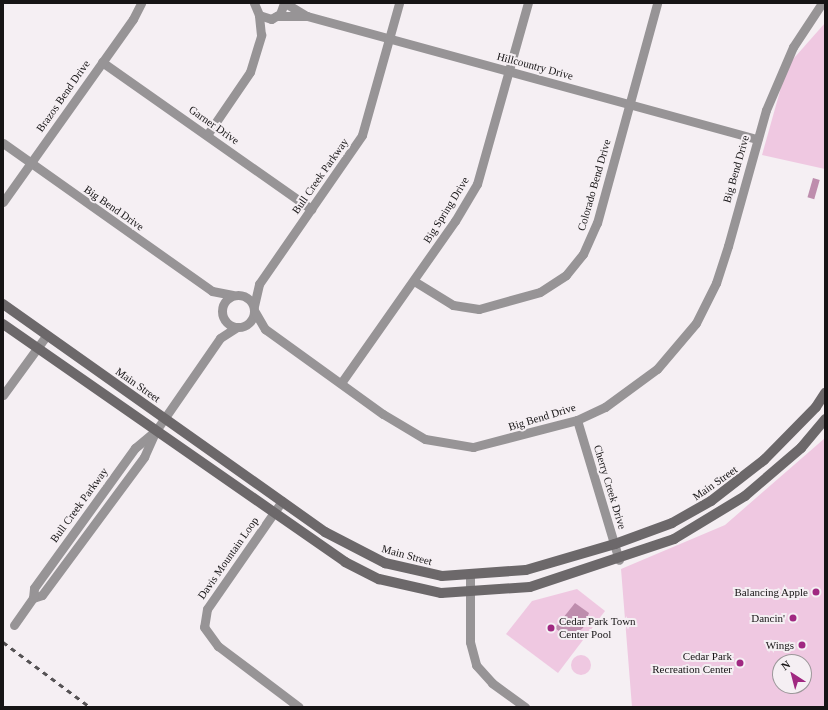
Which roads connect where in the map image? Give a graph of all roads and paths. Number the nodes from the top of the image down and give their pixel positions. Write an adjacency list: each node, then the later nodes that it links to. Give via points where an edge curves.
1 (141, 3): 13 (street, Brazos Bend Drive)
2 (254, 3): 8 (street)
3 (284, 3): 9 (street, Hillcountry Drive); 10 (street)
4 (399, 3): 12 (street, Bull Creek Parkway)
5 (528, 3): 14 (street, Big Spring Drive)
6 (657, 3): 15 (street, Colorado Bend Drive)
7 (822, 3): 17 (street, Big Bend Drive, via 777,80)
8 (259, 15): 10 (street, Hillcountry Drive); 11 (street)
9 (306, 16): 10 (street, Hillcountry Drive); 12 (street, Hillcountry Drive)
10 (276, 17): 11 (street)
11 (261, 35): 16 (street, via 250,72)
12 (390, 39): 14 (street, Hillcountry Drive); 21 (street, Bull Creek Parkway, via 362,135)
13 (102, 62): 16 (street, Garner Drive); 19 (street, Brazos Bend Drive)
14 (510, 72): 15 (street, Hillcountry Drive); 22 (street, Big Spring Drive, via 477,184)
15 (630, 104): 17 (street, Hillcountry Drive); 22 (street, Colorado Bend Drive, via 598,223 583,254 566,275 535,294 479,309 453,305)
16 (207, 135): 21 (street, Garner Drive)
17 (757, 139): 41 (street, Big Bend Drive, via 716,283 696,323 657,369 633,389)
18 (3, 144): 19 (street, Big Bend Drive)
19 (31, 164): 20 (street, Brazos Bend Drive); 24 (street, Big Bend Drive)
20 (3, 202)
21 (311, 209): 23 (street, Bull Creek Parkway)
22 (414, 281): 35 (street, Big Spring Drive)
23 (259, 284): 25 (street, Bull Creek Parkway); 27 (street, Bull Creek Parkway)
24 (212, 291): 25 (street, Big Bend Drive); 28 (street, Big Bend Drive)
25 (236, 295): 27 (street, via 248,297); 28 (street)
26 (3, 304): 32 (street, Main Street)
27 (255, 309): 30 (street); 31 (street, Big Bend Drive)
28 (222, 313): 30 (street); 33 (street)
29 (3, 324): 34 (street)
30 (241, 326): 31 (street, Big Bend Drive); 33 (street)
31 (265, 329): 35 (street, Big Bend Drive)
32 (46, 336): 34 (street); 39 (street, Main Street)
33 (220, 338): 39 (street)
34 (36, 349): 37 (street); 42 (street)
35 (341, 383): 41 (street, Big Bend Drive, via 404,428 425,439 452,445 473,447)
36 (825, 393): 38 (street, Main Street)
37 (3, 395)
38 (821, 410): 44 (street, Main Street, via 764,460)
39 (164, 418): 42 (street); 43 (street, Main Street)
40 (825, 419): 46 (street, via 776,472)
41 (577, 420): 47 (street, Cherry Creek Drive)
42 (155, 432): 45 (street); 51 (street, via 134,469 42,595 33,598)
43 (282, 501): 45 (street, Davis Mountain Loop); 49 (street, Main Street, via 325,532 385,563 442,576)
44 (711, 501): 46 (street); 47 (street, Main Street, via 672,522)
45 (273, 514): 50 (street, via 345,562 379,579 441,593); 52 (street, Davis Mountain Loop, via 207,609 204,627 218,646)
46 (718, 514): 48 (street, via 674,539)
47 (615, 544): 48 (street, Cherry Creek Drive); 49 (street, Main Street, via 526,570)
48 (619, 560): 50 (street, via 530,587)
49 (470, 576): 50 (street)
50 (470, 593): 53 (street, via 470,642 476,665 492,683)
51 (14, 625)
52 (299, 707)
53 (525, 707)

